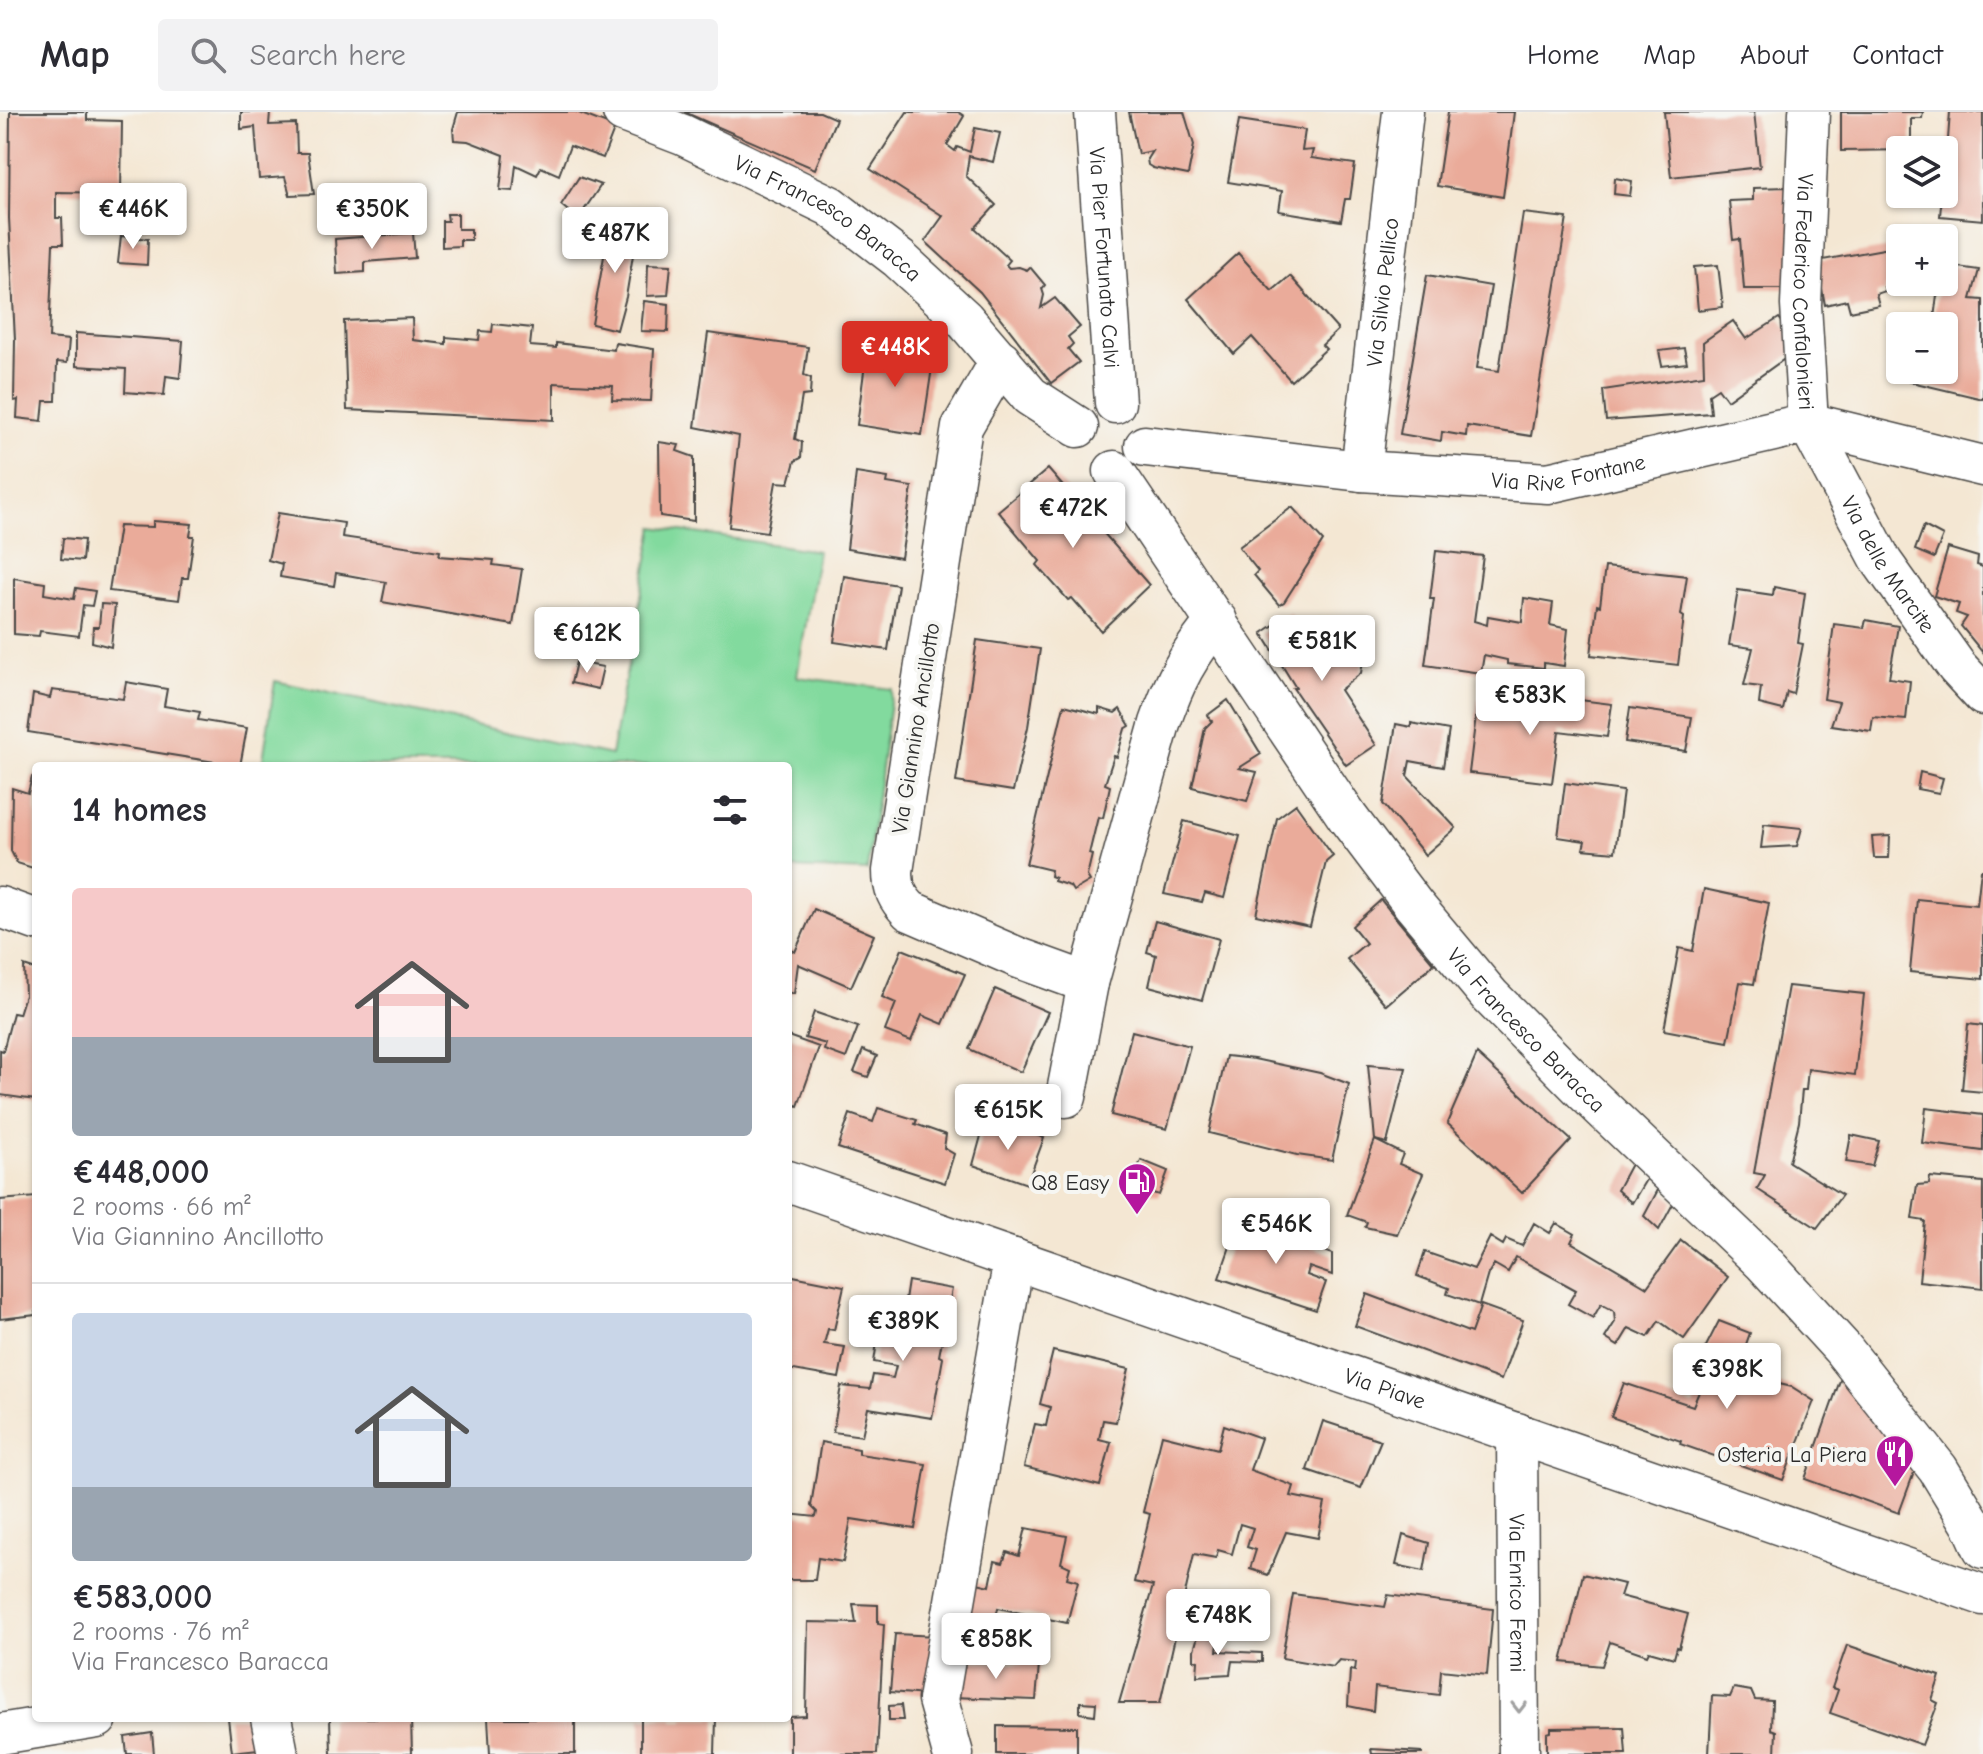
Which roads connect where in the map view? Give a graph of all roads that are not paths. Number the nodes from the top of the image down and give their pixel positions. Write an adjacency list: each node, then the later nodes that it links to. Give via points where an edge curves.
1 (623, 112): 5 (street, Via Francesco Baracca, via 708,146 830,206 899,259)
2 (1095, 112): 6 (street, Via Pier Fortunato Calvi)
3 (1403, 112): 12 (street, Via Silvio Pellico)
4 (1809, 112): 7 (street, Via Federico Confalonieri, via 1801,305)
5 (1001, 360): 8 (street, Via Francesco Baracca, via 1030,396); 17 (street, Via Giannino Ancillotto, via 962,427 893,886 910,911)
6 (1115, 403): 8 (street, via 1092,408); 9 (street, via 1136,413 1146,434)
7 (1808, 423): 10 (street, Via Rive Fontane); 12 (street, Via Rive Fontane, via 1548,483); 14 (street, Via delle Marcite, via 1882,562)
8 (1078, 427): 11 (street, via 1084,459 1103,471)
9 (1145, 446): 11 (street, via 1133,464); 12 (street, Via Rive Fontane)
10 (1983, 466)
11 (1114, 471): 13 (street, Via Francesco Baracca)
12 (1361, 471)
13 (1217, 621): 17 (street, via 1193,649 1165,709); 22 (street, Via Francesco Baracca, via 1348,818 1413,904 1490,996 1763,1262 1842,1348 1938,1469)
14 (1983, 695)
15 (0, 907): 16 (street)
16 (32, 919)
17 (1088, 983): 18 (street)
18 (1066, 1097)
19 (792, 1182): 20 (street, Via Piave)
20 (1014, 1259): 21 (street, Via Piave); 28 (street, via 938,1700)
21 (1517, 1433): 23 (street, Via Piave); 29 (street, Via Enrico Fermi, one-way to 29)
22 (1983, 1548)
23 (1983, 1595)
24 (73, 1722): 26 (street)
25 (272, 1722): 27 (street)
26 (0, 1734)
27 (278, 1754)
28 (953, 1754)
29 (1519, 1754)

